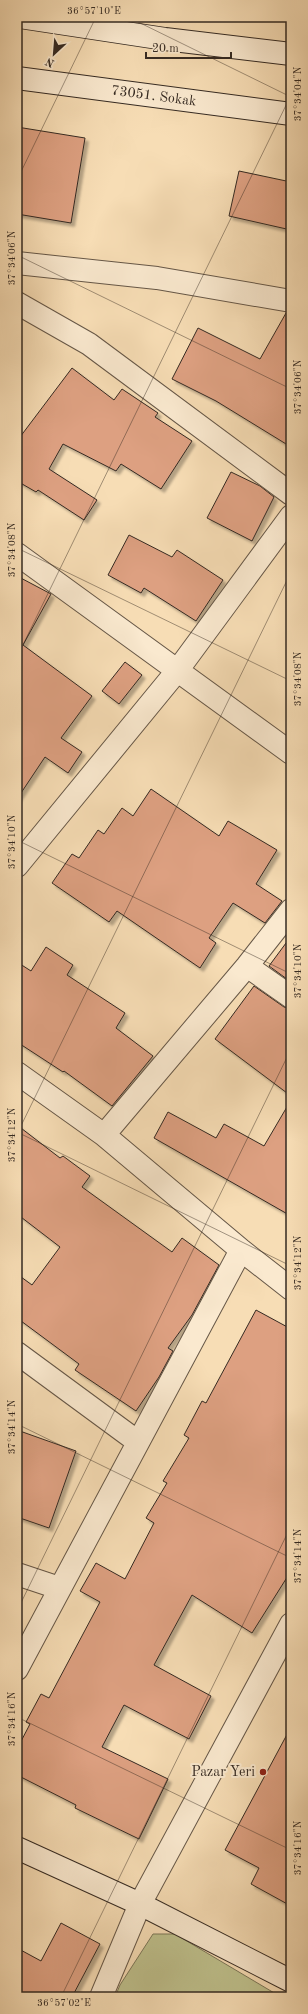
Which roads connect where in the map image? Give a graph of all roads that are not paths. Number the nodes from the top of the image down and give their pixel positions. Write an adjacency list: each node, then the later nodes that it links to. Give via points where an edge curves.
1 (20, 17): 2 (street, via 165,39)
2 (291, 54)
3 (17, 78): 4 (street, 73051. Sokak)
4 (291, 114)
5 (17, 263): 6 (street, via 156,278)
6 (291, 301)
7 (17, 302): 8 (street, via 89,344)
8 (291, 494)
9 (291, 516): 11 (street)
10 (17, 554): 11 (street)
11 (177, 671): 12 (street); 13 (street)
12 (291, 753)
13 (17, 866)
14 (291, 910): 15 (street)
15 (247, 966): 16 (street); 18 (street)
16 (291, 997)
17 (17, 1073): 18 (street)
18 (104, 1135): 19 (street)
19 (241, 1250): 20 (street); 22 (street)
20 (291, 1288)
21 (17, 1353): 22 (street)
22 (138, 1442): 24 (street)
23 (17, 1574): 24 (street)
24 (59, 1588): 26 (street)
25 (291, 1624): 28 (street)
26 (17, 1669)
27 (17, 1848): 28 (street)
28 (140, 1904): 29 (street); 30 (street)
29 (291, 1981)
30 (101, 1997)

